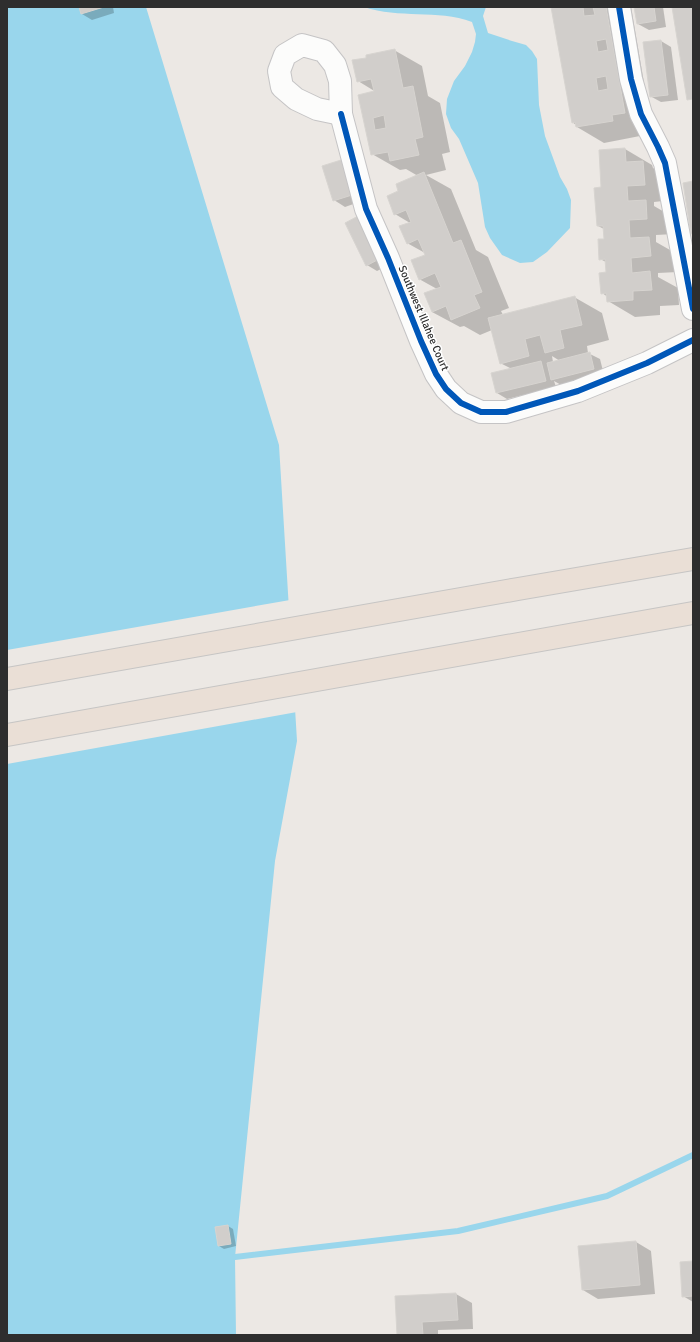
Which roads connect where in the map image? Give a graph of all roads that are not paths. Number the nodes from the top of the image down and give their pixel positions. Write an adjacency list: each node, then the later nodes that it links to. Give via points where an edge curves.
1 (619, 7): 3 (street, via 631,79 641,114 665,163)
2 (341, 114): 4 (street, Southwest Illahee Court, via 366,209 436,374 446,389 461,403 481,412 506,412 578,391 647,363)
3 (693, 309)
4 (693, 340)
5 (693, 559): 7 (highway)
6 (693, 613): 8 (highway)
7 (7, 679)
8 (7, 735)

